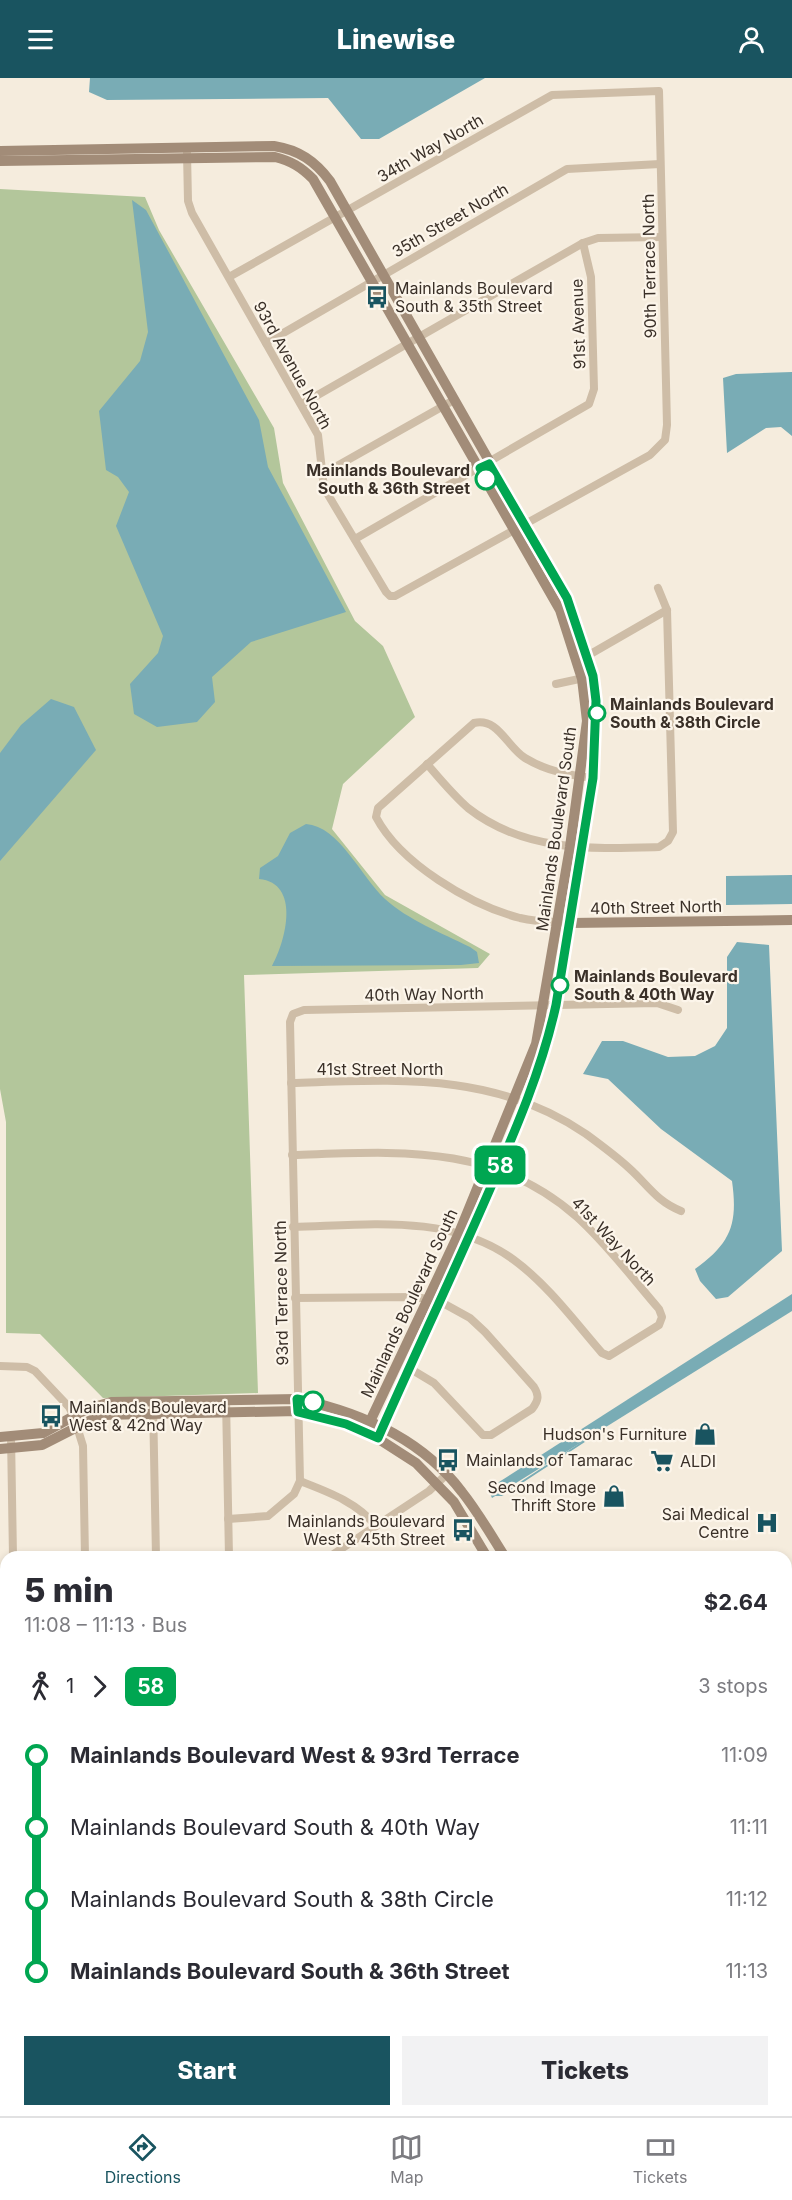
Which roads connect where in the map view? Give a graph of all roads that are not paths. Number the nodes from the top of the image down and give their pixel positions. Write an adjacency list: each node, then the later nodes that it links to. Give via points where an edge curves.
1 (658, 91): 5 (street, 90th Terrace North); 6 (street, 34th Way North, via 552,95)
2 (0, 151): 3 (street)
3 (187, 153): 4 (street); 6 (street, Mainlands Boulevard South, via 286,148 304,155 318,166); 9 (street, 93rd Avenue North, via 192,213)
4 (0, 162)
5 (660, 164): 7 (street, 90th Terrace North); 10 (street, 35th Street North, via 567,169)
6 (341, 214): 9 (street, 34th Way North); 10 (street, Mainlands Boulevard South)
7 (662, 237): 8 (street, via 598,238); 17 (street, 90th Terrace North, via 665,440 650,455)
8 (583, 243): 11 (street); 15 (street, 91st Avenue, via 592,292 594,389 589,404)
9 (229, 277): 12 (street, 93rd Avenue North)
10 (377, 278): 11 (street, Mainlands Boulevard South); 12 (street, 35th Street North)
11 (414, 340): 13 (street, Mainlands Boulevard South); 14 (street)
12 (266, 343): 14 (street, 93rd Avenue North)
13 (449, 403): 15 (street, Mainlands Boulevard South); 16 (street)
14 (302, 404): 16 (street, 93rd Avenue North, via 318,435)
15 (484, 466): 17 (street, Mainlands Boulevard South); 18 (street)
16 (321, 475): 18 (street, 93rd Avenue North, via 324,489)
17 (521, 529): 18 (street, 93rd Avenue North, via 400,595 390,596); 21 (street, Mainlands Boulevard South, via 567,598); 22 (street, Mainlands Boulevard South)
18 (355, 539)
19 (658, 588): 20 (street)
20 (667, 610): 21 (street); 27 (street, via 673,832 659,847)
21 (587, 656): 22 (street, Mainlands Boulevard South)
22 (587, 677): 23 (street); 25 (street, Mainlands Boulevard South); 26 (street, Mainlands Boulevard South, via 597,724)
23 (556, 684)
24 (427, 764): 25 (street, via 474,723 482,721 491,723 524,758 544,768); 27 (street, via 466,807 489,823 520,837); 29 (street, 40th Street North, via 378,808 376,817 402,850 450,887 498,910 520,918)
25 (581, 776): 26 (street); 27 (street, Mainlands Boulevard South)
26 (593, 778): 27 (street, Mainlands Boulevard South)
27 (576, 848): 29 (street, Mainlands Boulevard South); 30 (street, Mainlands Boulevard South)
28 (792, 920): 30 (street, 40th Street North)
29 (558, 922): 30 (street, 40th Street North); 31 (street, Mainlands Boulevard South)
30 (570, 923): 32 (street, Mainlands Boulevard South)
31 (544, 1005): 32 (street, 40th Way North); 34 (street, 40th Way North, via 304,1010); 36 (street, Mainlands Boulevard South)
32 (556, 1005): 33 (street, 40th Way North, via 657,1003); 36 (street, Mainlands Boulevard South, via 549,1039)
33 (678, 1010)
34 (293, 1014): 35 (street, 93rd Terrace North)
35 (291, 1083): 36 (street, 41st Street North, via 432,1081); 37 (street, 93rd Terrace North)
36 (521, 1100): 38 (street, Mainlands Boulevard South); 39 (street, Mainlands Boulevard South); 40 (street, 41st Street North, via 584,1133 629,1168 663,1203)
37 (292, 1155): 38 (street, 41st Way North, via 424,1153); 41 (street, 93rd Terrace North)
38 (487, 1166): 39 (street, 41st Way North); 42 (street, Mainlands Boulevard South)
39 (498, 1169): 42 (street, Mainlands Boulevard South); 42 (street, 41st Way North, via 540,1190 579,1219 659,1309 659,1325 616,1353 602,1353 533,1276 513,1260)
40 (681, 1211)
41 (293, 1227): 42 (street, via 413,1225); 43 (street, 93rd Terrace North)
42 (464, 1234): 44 (street, Mainlands Boulevard South); 45 (street, Mainlands Boulevard South)
43 (295, 1298): 44 (street); 48 (street, 93rd Terrace North)
44 (429, 1298): 45 (street); 54 (street, Mainlands Boulevard South)
45 (441, 1302): 47 (street, Mainlands Boulevard South); 47 (street, via 470,1318 485,1332 534,1387 537,1402 491,1435 477,1431 434,1383)
46 (0, 1366): 55 (street, via 35,1371 56,1392)
47 (410, 1368): 56 (street, Mainlands Boulevard South)
48 (297, 1399): 49 (street); 52 (street, 93rd Terrace North); 54 (street)
49 (226, 1400): 50 (street); 51 (street)
50 (153, 1402): 53 (street); 55 (street, via 98,1404)
51 (226, 1412): 52 (street); 53 (street); 64 (street)
52 (298, 1412): 57 (street); 62 (street, 93rd Terrace North)
53 (153, 1413): 55 (street, via 101,1414); 68 (street)
54 (371, 1421): 56 (street); 57 (street, Mainlands Boulevard South)
55 (76, 1422): 58 (street, via 43,1433); 60 (street, via 42,1445); 67 (street, via 83,1446)
56 (383, 1426): 59 (street, Mainlands Boulevard South); 61 (street)
57 (365, 1432): 59 (street)
58 (6, 1437): 60 (street)
59 (378, 1438): 63 (street, via 416,1463)
60 (6, 1449): 66 (street)
61 (447, 1474): 63 (street); 72 (street)
62 (300, 1481): 64 (street, via 294,1494 268,1516); 65 (street, via 364,1511)
63 (437, 1484): 65 (street); 71 (street, via 454,1502)
64 (228, 1519): 69 (street)
65 (376, 1526): 70 (street)
66 (12, 1551)
67 (85, 1551)
68 (156, 1551)
69 (228, 1551)
70 (338, 1551)
71 (483, 1551)
72 (501, 1551)

